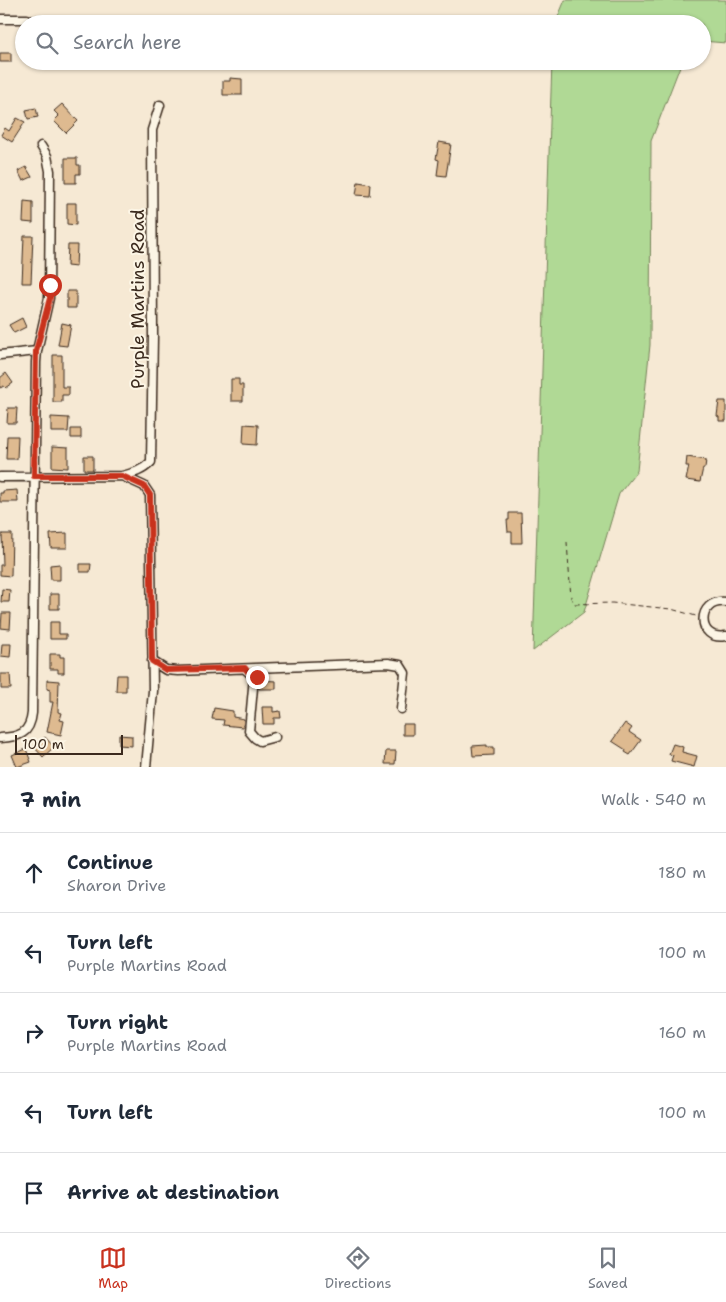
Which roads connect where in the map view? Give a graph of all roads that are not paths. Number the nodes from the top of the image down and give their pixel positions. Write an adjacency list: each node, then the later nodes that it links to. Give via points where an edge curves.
1 (0, 19): 2 (street)
2 (15, 19)
3 (160, 105): 9 (street, Purple Martins Road, via 152,130 151,462 144,469)
4 (41, 146): 5 (street, via 50,171 50,298)
5 (36, 351): 6 (street); 8 (street)
6 (0, 355)
7 (0, 476): 8 (street, Purple Martins Road)
8 (34, 476): 9 (street, Purple Martins Road); 18 (street, via 31,723 24,732)
9 (122, 476): 12 (street, Purple Martins Road, via 144,486 150,495)
10 (726, 602): 11 (street, via 713,603 703,618 710,634)
11 (726, 636)
12 (152, 661): 13 (street, via 166,670); 19 (street, Purple Martins Road, via 153,691)
13 (245, 668): 14 (street); 15 (street)
14 (264, 668): 15 (street, via 261,675); 16 (street, via 400,665 405,673)
15 (254, 677): 17 (street, via 249,731 260,741)
16 (400, 709)
17 (275, 737)
18 (0, 738)
19 (146, 767)

